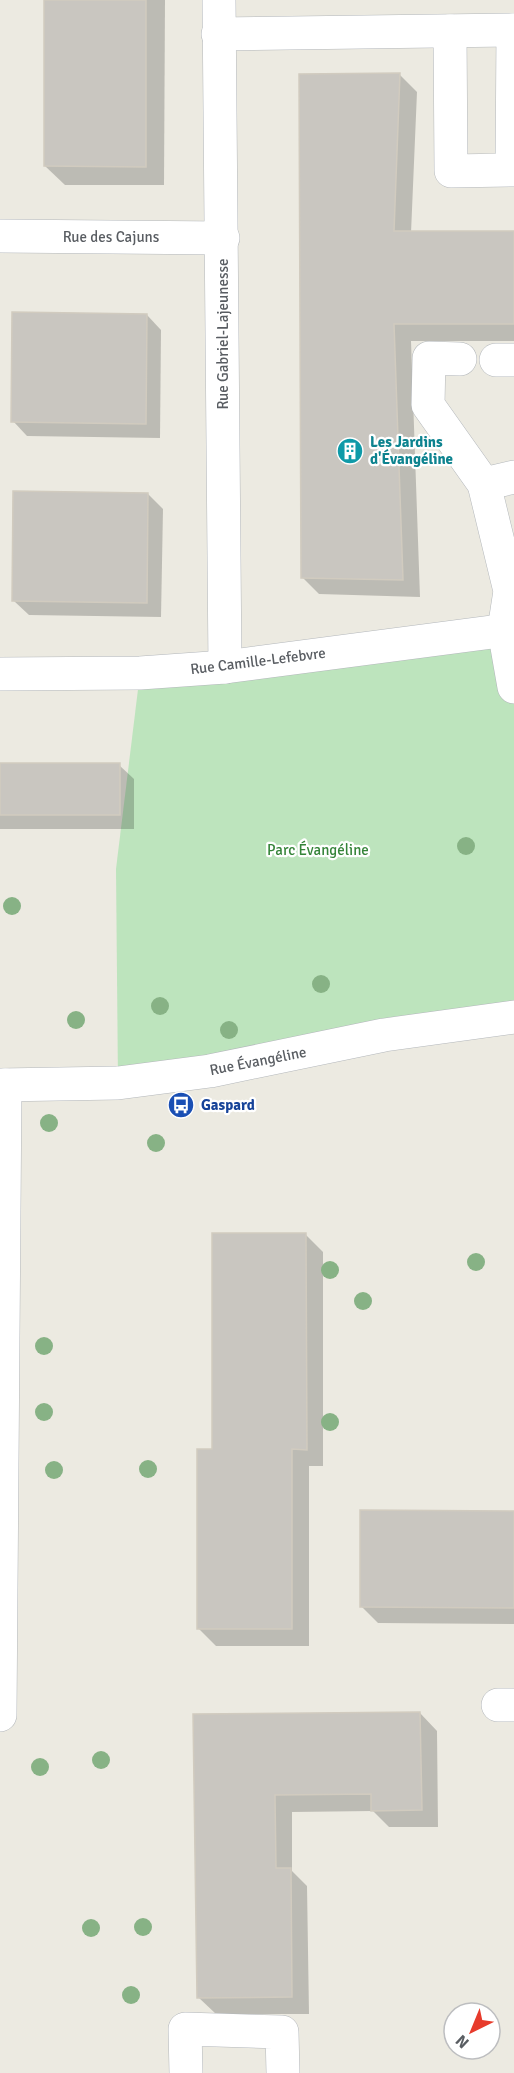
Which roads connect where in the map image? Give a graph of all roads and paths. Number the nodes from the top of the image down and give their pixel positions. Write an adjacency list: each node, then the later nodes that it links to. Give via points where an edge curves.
1 (219, 0): 4 (street, Rue Gabriel-Lajeunesse)
2 (514, 30): 3 (street); 3 (street, via 512,170 451,171)
3 (450, 31): 4 (street)
4 (218, 34): 6 (street, Rue Gabriel-Lajeunesse)
5 (0, 236): 6 (street, Rue des Cajuns)
6 (223, 238): 10 (street, Rue Gabriel-Lajeunesse)
7 (460, 359): 8 (street, via 429,358 428,405)
8 (499, 481): 9 (street, via 510,591)
9 (509, 629): 10 (street, Rue Camille-Lefebvre); 12 (street)
10 (225, 668): 11 (street, Rue Camille-Lefebvre)
11 (0, 674)
12 (514, 687)
13 (514, 1017): 14 (street, Rue Évangéline, via 384,1035 210,1071 118,1083)
14 (2, 1085): 15 (street)
15 (0, 1715)
16 (186, 2073): 17 (street, via 185,2029 282,2032)
17 (283, 2073)

